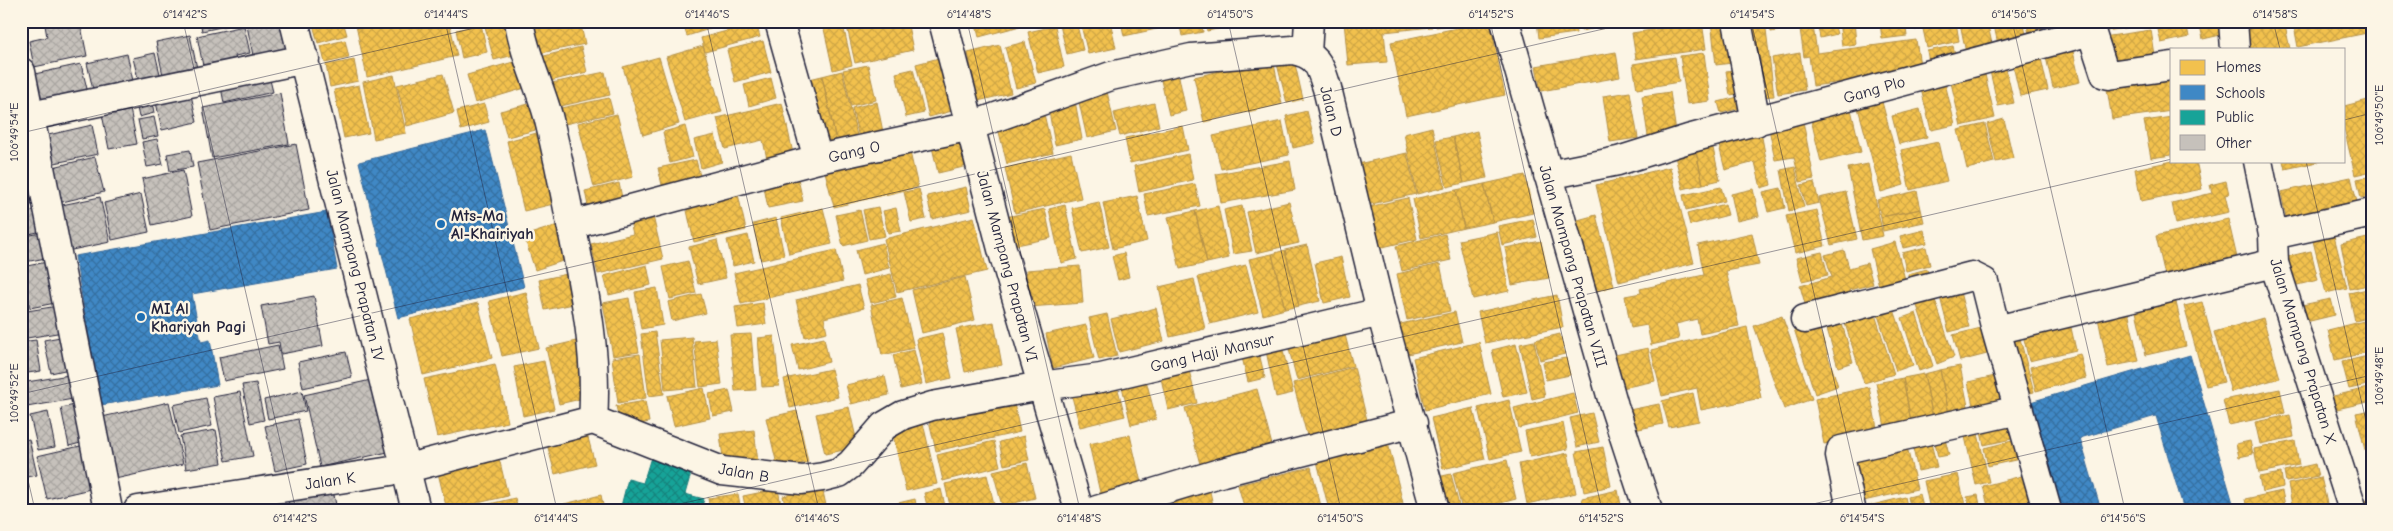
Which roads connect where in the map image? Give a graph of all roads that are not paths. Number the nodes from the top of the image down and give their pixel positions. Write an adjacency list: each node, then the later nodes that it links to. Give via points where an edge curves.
1 (294, 21): 11 (street, Jalan Mampang Prapatan IV)
2 (519, 21): 21 (street, via 547,114)
3 (779, 21): 17 (street, Gang O)
4 (943, 21): 16 (street, Jalan Mampang Prapatan VI)
5 (1309, 21): 10 (street)
6 (1505, 21): 19 (street, Jalan Mampang Prapatan VIII)
7 (1737, 21): 15 (street)
8 (2233, 21): 9 (street)
9 (2235, 48)
10 (1307, 53): 16 (street, via 1293,50 1191,58 1111,76); 24 (street, Jalan D, via 1320,65 1327,88)
11 (305, 59): 14 (street); 31 (street, Jalan Mampang Prapatan IV)
12 (2170, 66): 15 (street, Gang Plo, via 2105,74 2091,32)
13 (21, 72): 14 (street)
14 (25, 117): 33 (street)
15 (1756, 122): 19 (street, Gang Plo, via 1688,138 1618,161)
16 (971, 126): 17 (street, Gang O); 27 (street, Jalan Mampang Prapatan VI)
17 (818, 159): 21 (street)
18 (2258, 162): 22 (street, Jalan Mampang Prapatan X)
19 (1548, 175): 39 (street, Jalan Mampang Prapatan VIII, via 1614,406)
20 (2372, 212): 22 (street)
21 (571, 225): 29 (street, via 587,300 595,391)
22 (2273, 235): 23 (street, Jalan Mampang Prapatan X)
23 (2274, 263): 26 (street); 41 (street, Jalan Mampang Prapatan X)
24 (1382, 312): 27 (street, Gang Haji Mansur, via 1101,378); 30 (street, Jalan D)
25 (1805, 319): 26 (street, via 1972,276 1984,282)
26 (1996, 330): 28 (street)
27 (1041, 386): 29 (street, Jalan B, via 932,406 903,415 884,426 839,474 802,480 722,471); 36 (street, Jalan Mampang Prapatan VI)
28 (2019, 410): 32 (street, via 1841,450); 40 (street)
29 (593, 420): 31 (street)
30 (1413, 423): 37 (street, via 1223,472); 38 (street, Jalan D)
31 (404, 469): 34 (street, Jalan K); 35 (street, Jalan Mampang Prapatan IV)
32 (1849, 509)
33 (108, 510)
34 (138, 510)
35 (416, 510)
36 (1079, 510)
37 (1096, 510)
38 (1435, 510)
39 (1648, 510)
40 (2047, 510)
41 (2353, 510)

